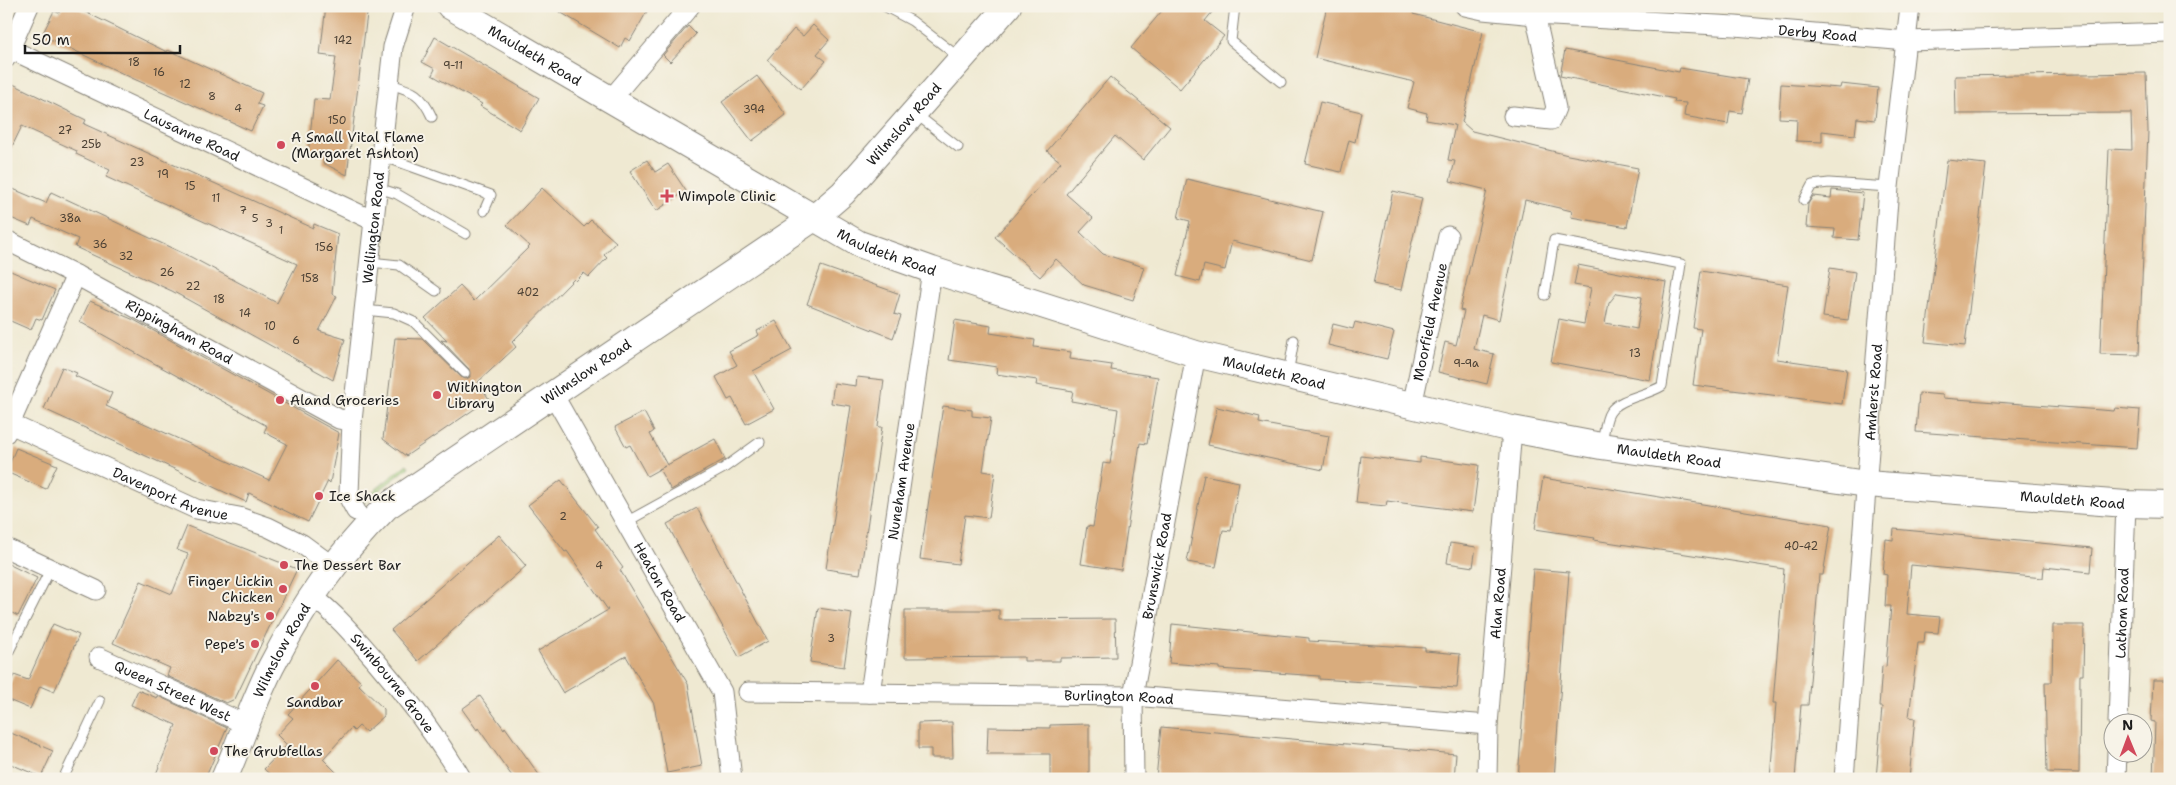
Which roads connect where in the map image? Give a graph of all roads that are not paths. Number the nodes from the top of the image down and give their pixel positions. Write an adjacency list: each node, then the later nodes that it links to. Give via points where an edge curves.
1 (29, 6): 14 (street)
2 (406, 6): 17 (street, Wellington Road, via 394,47)
3 (450, 6): 18 (street, Mauldeth Road)
4 (690, 6): 18 (street)
5 (884, 6): 15 (lane, via 912,21)
6 (1008, 6): 15 (street, Wilmslow Road)
7 (1235, 6): 16 (lane, via 1231,41)
8 (1465, 6): 11 (street, Derby Road)
9 (1910, 6): 13 (street, Amherst Road)
10 (1607, 13): 11 (street, Derby Road); 13 (street, Derby Road)
11 (1534, 15): 20 (street, via 1556,108 1551,120)
12 (2170, 33): 13 (street, Derby Road)
13 (1907, 40): 24 (street, Amherst Road)
14 (8, 53): 29 (street, Lausanne Road)
15 (960, 58): 19 (street, Wilmslow Road)
16 (1281, 82)
17 (390, 84): 21 (lane, via 412,91 425,101); 23 (street, Wellington Road)
18 (611, 99): 28 (street, Mauldeth Road)
19 (914, 112): 22 (lane); 28 (street, Wilmslow Road, via 843,193)
20 (1513, 116)
21 (432, 117)
22 (958, 147)
23 (382, 156): 25 (street, Wellington Road); 27 (lane, via 491,195)
24 (1889, 187): 26 (lane, via 1812,185); 50 (street, Amherst Road)
25 (378, 188): 29 (street, Wellington Road); 30 (lane, via 397,194)
26 (1804, 200)
27 (484, 210)
28 (814, 218): 34 (street, Mauldeth Road, via 859,244); 43 (street, Wilmslow Road)
29 (374, 221): 33 (street, Wellington Road)
30 (466, 234)
31 (1448, 236): 44 (street, Moorfield Avenue)
32 (6, 240): 35 (street, Rippingham Road)
33 (370, 262): 36 (lane, via 399,265); 38 (street, Wellington Road)
34 (932, 270): 40 (street, Mauldeth Road); 63 (street, Nuneham Avenue)
35 (76, 275): 45 (street, Rippingham Road, via 339,419); 46 (street)
36 (436, 291)
37 (1545, 296): 49 (lane, via 1554,240 1680,264 1662,386 1627,400 1610,413)
38 (364, 310): 41 (lane, via 394,313 414,322); 45 (street, Wellington Road)
39 (1294, 340): 42 (lane)
40 (1196, 354): 42 (street, Mauldeth Road); 64 (street, Brunswick Road)
41 (465, 373)
42 (1287, 376): 44 (street, Mauldeth Road)
43 (554, 396): 54 (street, Heaton Road); 56 (street, Wilmslow Road, via 397,499 369,524)
44 (1412, 406): 47 (street, Mauldeth Road)
45 (352, 421): 53 (street, Wellington Road, via 349,493)
46 (8, 426): 56 (street, Davenport Avenue, via 196,509 239,517 268,527 302,544)
47 (1512, 429): 49 (street, Mauldeth Road); 68 (street, Alan Road)
48 (760, 442): 54 (lane, via 724,468)
49 (1601, 446): 50 (street, Mauldeth Road)
50 (1867, 484): 51 (street, Mauldeth Road); 76 (street, Amherst Road)
51 (2126, 504): 52 (street, Mauldeth Road); 66 (street, Lathom Road)
52 (2170, 505)
53 (356, 511)
54 (626, 522): 73 (street, Heaton Road, via 722,692)
55 (6, 548): 57 (street)
56 (332, 566): 59 (street, Wilmslow Road)
57 (50, 570): 58 (street); 60 (lane)
58 (96, 590)
59 (312, 596): 67 (street, Wilmslow Road, via 271,668); 72 (street, Swinbourne Grove, via 354,635 404,694 443,746)
60 (6, 657)
61 (99, 657): 67 (street, Queen Street West)
62 (748, 692): 63 (street, Burlington Road)
63 (870, 693): 64 (street, Burlington Road)
64 (1133, 696): 68 (street, Burlington Road); 74 (street, Brunswick Road)
65 (100, 701): 70 (lane)
66 (2118, 712)
67 (247, 725): 71 (street, Wilmslow Road)
68 (1488, 726): 75 (street, Alan Road)
69 (2117, 762): 77 (street)
70 (63, 779)
71 (224, 779)
72 (462, 779)
73 (732, 779)
74 (1134, 779)
75 (1487, 779)
76 (1844, 779)
77 (2116, 779)

